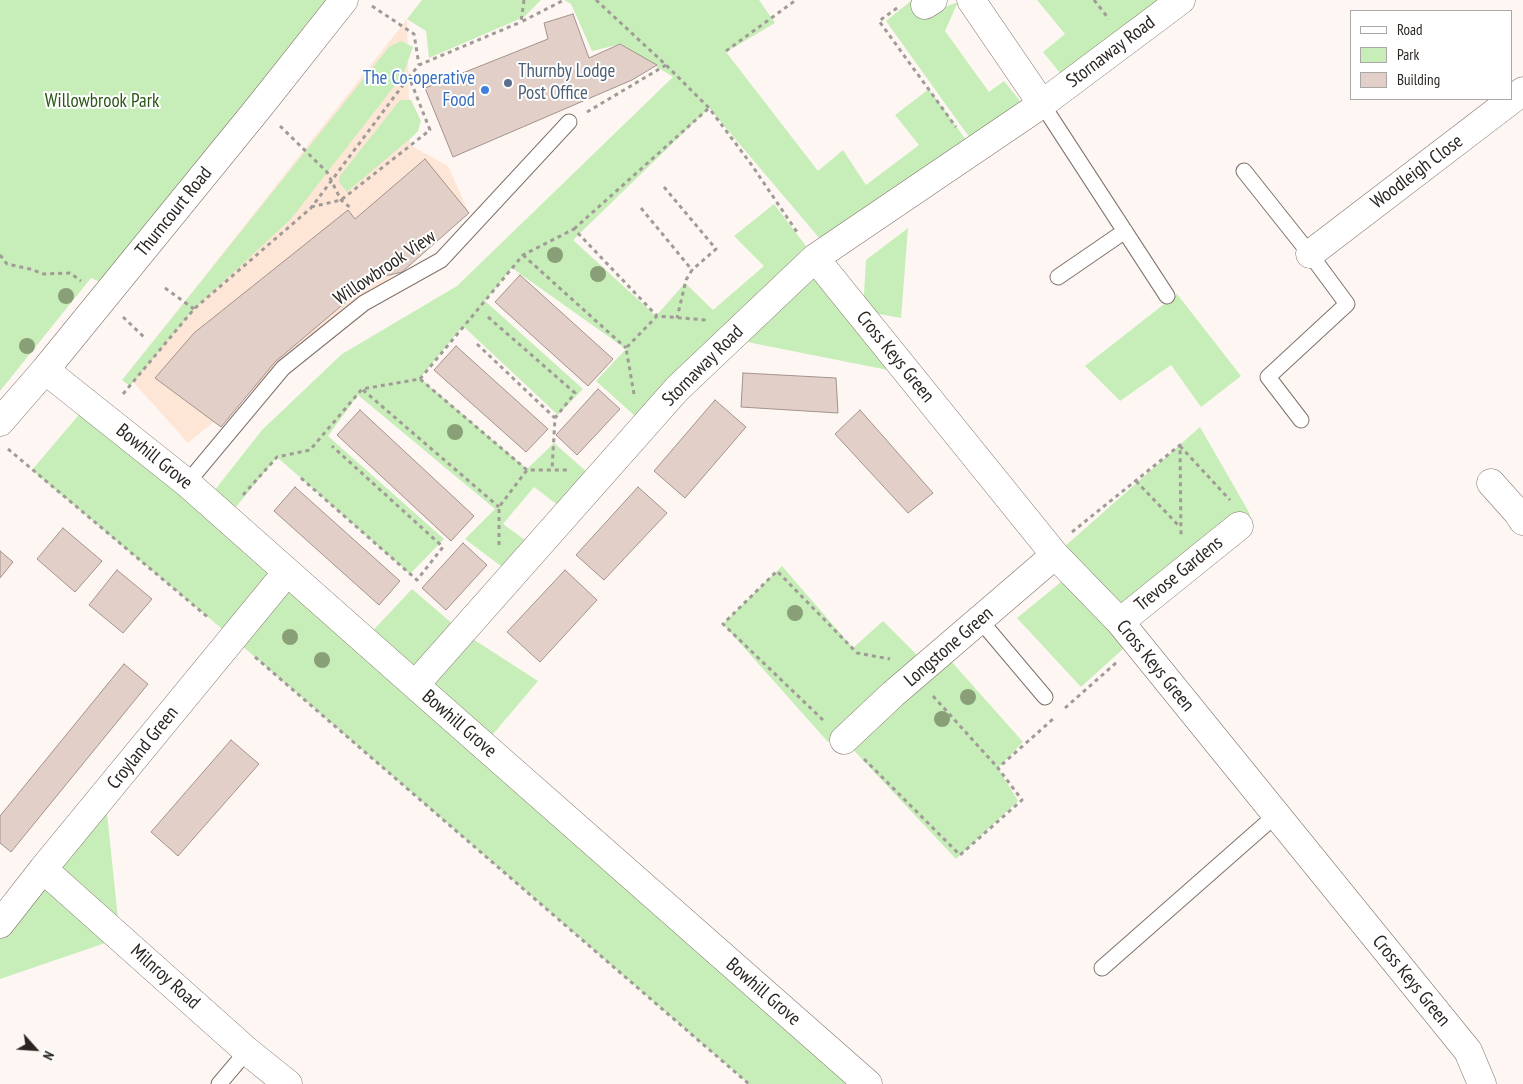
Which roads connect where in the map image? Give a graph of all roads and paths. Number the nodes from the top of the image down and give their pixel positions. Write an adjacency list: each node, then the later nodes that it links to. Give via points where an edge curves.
1 (344, 0): 19 (street, Thurncourt Road)
2 (524, 0): 10 (path)
3 (564, 0): 10 (path)
4 (596, 0): 13 (path)
5 (796, 0): 11 (path)
6 (971, 0): 18 (street)
7 (1181, 0): 18 (street, Stornaway Road)
8 (920, 3): 22 (path, via 879,21)
9 (370, 5): 12 (path, via 414,34)
10 (521, 22): 12 (path)
11 (726, 51)
12 (419, 65): 14 (path)
13 (666, 65): 20 (path); 21 (path)
14 (409, 77): 24 (path); 26 (path, via 430,130)
15 (1523, 90): 16 (street, Woodleigh Close)
16 (1513, 98)
17 (1510, 100): 33 (street, Woodleigh Close)
18 (1042, 104): 22 (street, Stornaway Road); 31 (lane)
19 (260, 106): 24 (path, via 327,172); 40 (street, Thurncourt Road)
20 (709, 108): 30 (path); 35 (path)
21 (570, 122): 63 (lane, Willowbrook View, via 441,260 364,303 283,368)
22 (974, 151): 35 (street, Stornaway Road)
23 (1244, 171): 33 (lane)
24 (331, 181): 26 (path); 27 (path)
25 (664, 187): 36 (path, via 716,249)
26 (341, 200): 27 (path); 29 (path)
27 (311, 208): 41 (path)
28 (641, 208): 36 (path)
29 (352, 209)
30 (574, 229): 34 (path); 42 (path)
31 (1125, 231): 37 (lane); 39 (lane)
32 (0, 254): 40 (path, via 7,264 44,274 70,273)
33 (1310, 254): 53 (lane, via 1347,304 1268,377)
34 (523, 255): 47 (path); 49 (path)
35 (815, 258): 45 (street, Stornaway Road); 70 (street, Cross Keys Green)
36 (692, 270): 44 (path, via 686,280)
37 (1058, 277)
38 (164, 288): 41 (path)
39 (1167, 296)
40 (103, 298): 48 (street, Thurncourt Road)
41 (194, 309): 51 (path)
42 (657, 316): 44 (path); 47 (path)
43 (488, 317): 52 (path, via 575,393)
44 (677, 318): 45 (path, via 720,321)
45 (734, 334): 54 (street, Stornaway Road)
46 (477, 344): 52 (path)
47 (626, 348): 54 (path, via 636,410)
48 (45, 370): 51 (street, Bowhill Grove); 55 (street, Thurncourt Road)
49 (420, 378): 50 (path); 58 (path)
50 (362, 389): 65 (path); 66 (path, via 310,450 277,457)
51 (104, 417): 63 (street, Bowhill Grove)
52 (555, 418): 59 (path)
53 (1301, 420)
54 (648, 421): 61 (street, Stornaway Road)
55 (0, 422)
56 (332, 446): 60 (path, via 442,546 417,580)
57 (6, 448): 76 (path)
58 (527, 470): 59 (path); 65 (path)
59 (552, 470): 61 (path, via 583,470)
60 (301, 478)
61 (596, 480): 73 (street, Stornaway Road)
62 (1136, 481): 69 (path); 69 (path, via 1180,445); 70 (path)
63 (187, 482): 66 (street, Bowhill Grove)
64 (1491, 483): 67 (street)
65 (499, 507): 73 (path, via 500,564)
66 (224, 515): 71 (street, Bowhill Grove)
67 (1523, 521)
68 (1239, 526): 72 (street, Trevose Gardens)
69 (1180, 528): 72 (path)
70 (1052, 552): 74 (street, Longstone Green); 75 (street, Cross Keys Green)
71 (287, 572): 76 (street, Croyland Green); 79 (street, Bowhill Grove)
72 (1181, 572): 75 (street, Trevose Gardens)
73 (513, 575): 79 (street, Stornaway Road)
74 (980, 620): 78 (street, Longstone Green); 80 (lane)
75 (1120, 622): 77 (street, Cross Keys Green)
76 (233, 638): 86 (street, Croyland Green); 92 (path)
77 (1138, 644): 81 (path); 85 (street, Cross Keys Green)
78 (921, 670): 83 (street, Longstone Green); 83 (path, via 857,654 778,570 723,624); 84 (path)
79 (415, 685): 93 (street, Bowhill Grove)
80 (1045, 697)
81 (1064, 709)
82 (1056, 716): 84 (path)
83 (844, 740): 84 (path, via 960,855 1022,800)
84 (998, 768)
85 (1276, 815): 88 (lane); 94 (street, Cross Keys Green, via 1468,1052)
86 (43, 869): 87 (street, Croyland Green); 89 (street, Milnroy Road)
87 (0, 924)
88 (1102, 968)
89 (247, 1051): 90 (lane); 91 (street, Milnroy Road)
90 (219, 1084)
91 (288, 1084)
92 (749, 1084)
93 (868, 1084)
94 (1482, 1084)

